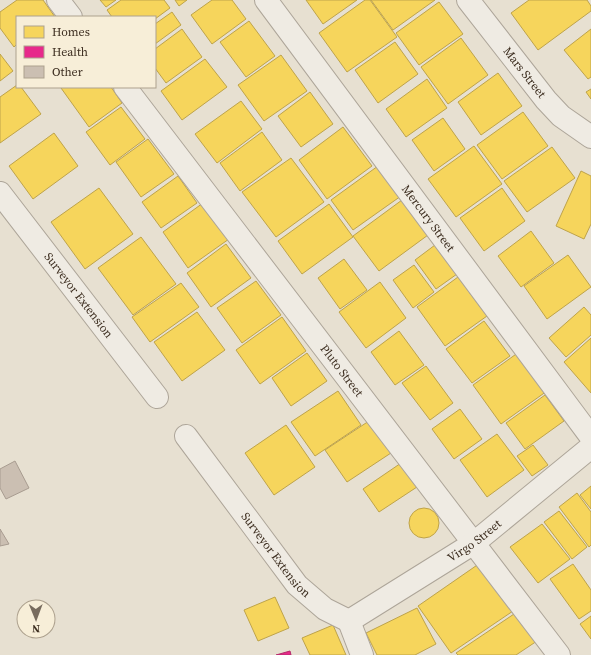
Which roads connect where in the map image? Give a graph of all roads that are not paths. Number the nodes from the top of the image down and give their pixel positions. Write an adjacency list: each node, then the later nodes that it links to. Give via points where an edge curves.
1 (58, 0): 4 (street)
2 (266, 0): 10 (street, Mercury Street)
3 (468, 0): 6 (street, Mars Street, via 546,100 561,116)
4 (70, 16)
5 (125, 88): 12 (street, Pluto Street)
6 (591, 137)
7 (0, 192): 8 (street, Surveyor Extension)
8 (157, 398)
9 (186, 436): 13 (street, Surveyor Extension, via 297,585 325,609)
10 (591, 437)
11 (591, 447): 12 (street, Virgo Street)
12 (474, 543): 13 (street, Virgo Street); 15 (street, Pluto Street)
13 (349, 621): 14 (street)
14 (362, 655)
15 (559, 655)

